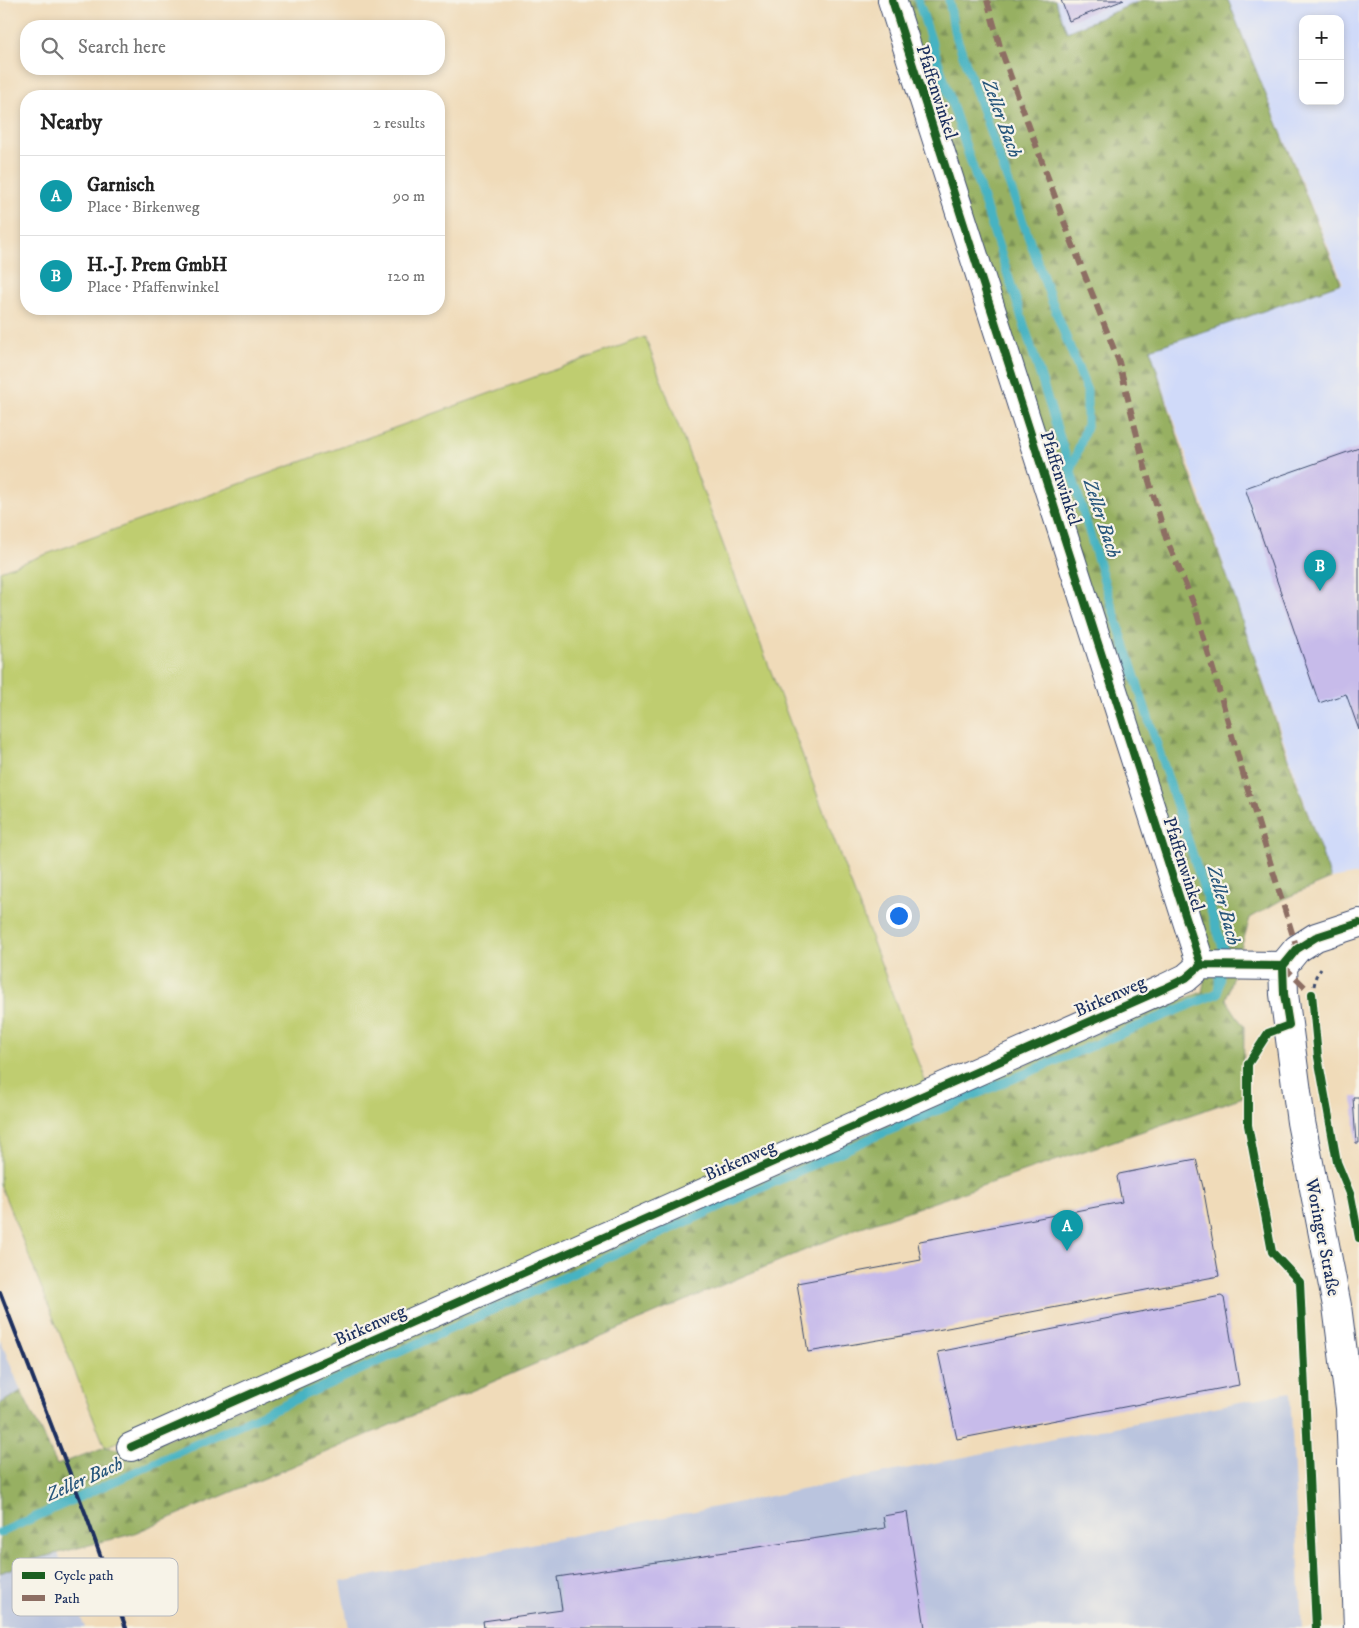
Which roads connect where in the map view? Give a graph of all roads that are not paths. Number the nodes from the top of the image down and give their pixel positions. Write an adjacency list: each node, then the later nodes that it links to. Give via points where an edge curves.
1 (892, 0): 3 (street, Pfaffenwinkel)
2 (1359, 923): 4 (street, via 1316,938 1297,949)
3 (1200, 965): 4 (street); 6 (street, Birkenweg, via 1186,978 1163,989)
4 (1283, 966): 5 (street, Woringer Straße, via 1301,1122)
5 (1355, 1408): 7 (street, Woringer Straße)
6 (131, 1447)
7 (1358, 1628)

